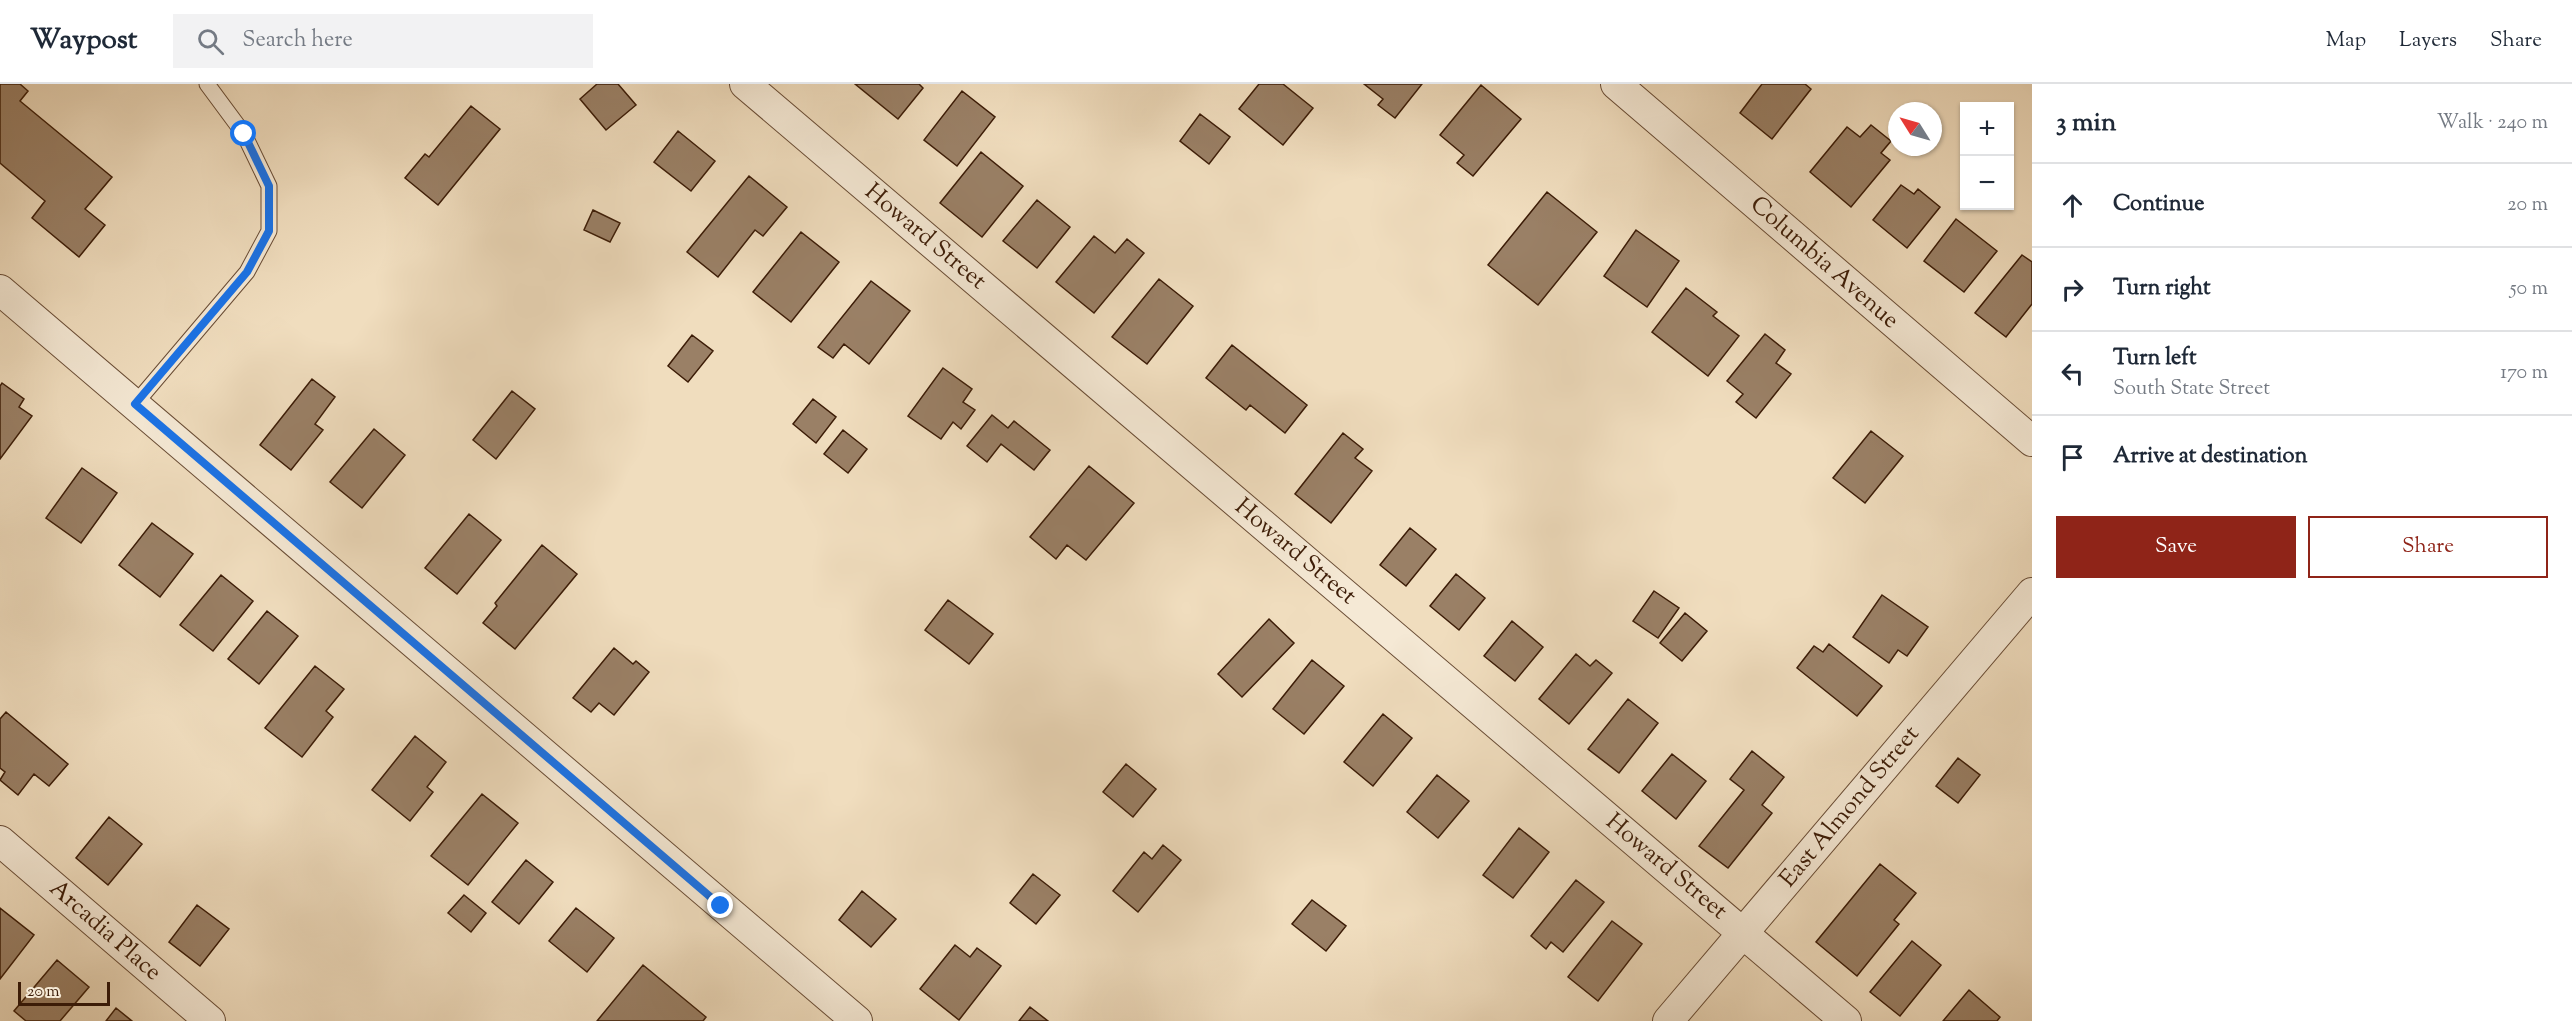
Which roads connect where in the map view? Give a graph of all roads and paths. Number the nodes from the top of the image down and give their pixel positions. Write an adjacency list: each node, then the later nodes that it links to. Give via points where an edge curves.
1 (207, 84): 5 (lane, via 244,134 269,186 269,231 247,272)
2 (745, 84): 9 (street, Howard Street)
3 (1616, 84): 6 (street, Columbia Avenue)
4 (0, 290): 5 (street)
5 (135, 404): 11 (street)
6 (2032, 441)
7 (2032, 593): 9 (street, East Almond Street)
8 (0, 841): 10 (street, Arcadia Place)
9 (1743, 933): 12 (street, East Almond Street); 13 (street, Howard Street)
10 (210, 1021)
11 (857, 1021)
12 (1668, 1021)
13 (1846, 1021)

